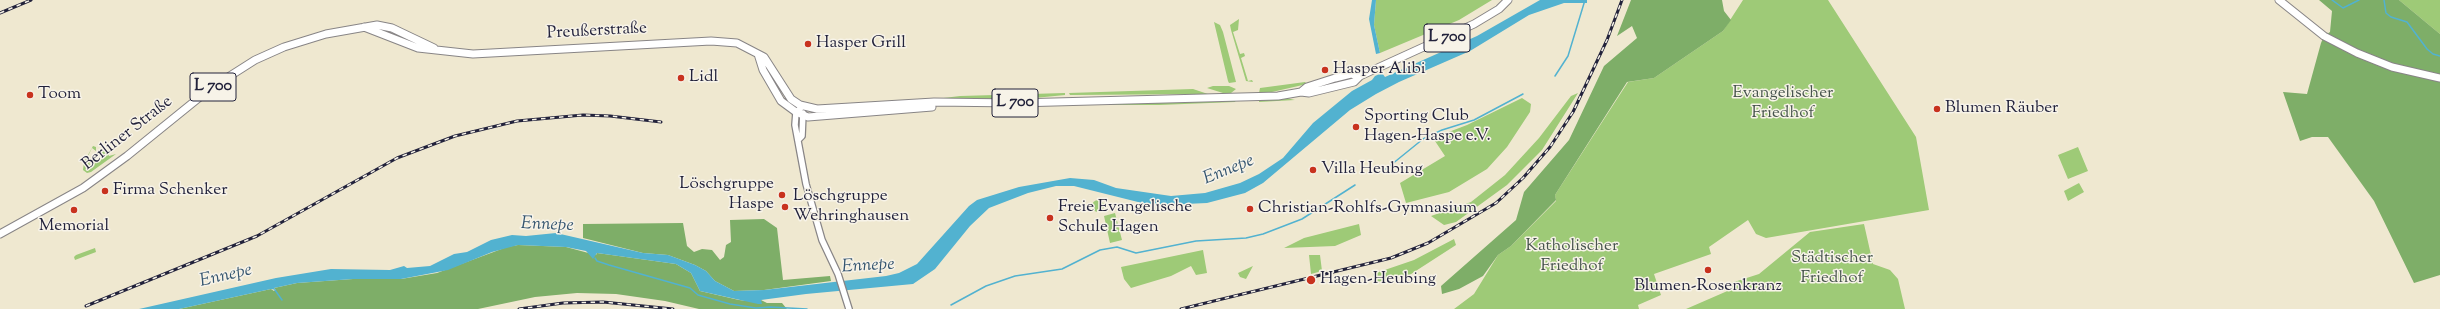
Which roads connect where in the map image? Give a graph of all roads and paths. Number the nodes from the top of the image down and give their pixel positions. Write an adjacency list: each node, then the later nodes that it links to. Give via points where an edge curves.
1 (1508, 0): 4 (main road, L 700)
2 (1512, 0): 4 (main road, L 700)
3 (2279, 0): 9 (main road, via 2324,36 2357,53 2392,67)
4 (1499, 9): 10 (main road, L 700, via 1466,29 1360,76 1351,74 1307,86 1301,92 1278,96)
5 (364, 27): 6 (main road, Berliner Straße / L 700, via 377,25); 7 (main road, Preußerstraße / L 700, via 418,48); 13 (main road, Berliner Straße / L 700, via 312,38 255,60 205,92 100,176 29,220)
6 (402, 32): 7 (main road, Preußerstraße / L 700)
7 (434, 48): 8 (main road, Preußerstraße / L 700, via 486,54 719,41 744,45)
8 (758, 54): 11 (main road, L 700, via 771,68 785,93); 12 (main road, via 776,95)
9 (2440, 78)
10 (945, 103): 11 (main road, L 700, via 817,109); 12 (main road, L 700, via 937,106 816,117)
11 (803, 106): 12 (street)
12 (799, 114): 14 (street, via 796,134 811,204)
13 (0, 234)
14 (849, 309)

